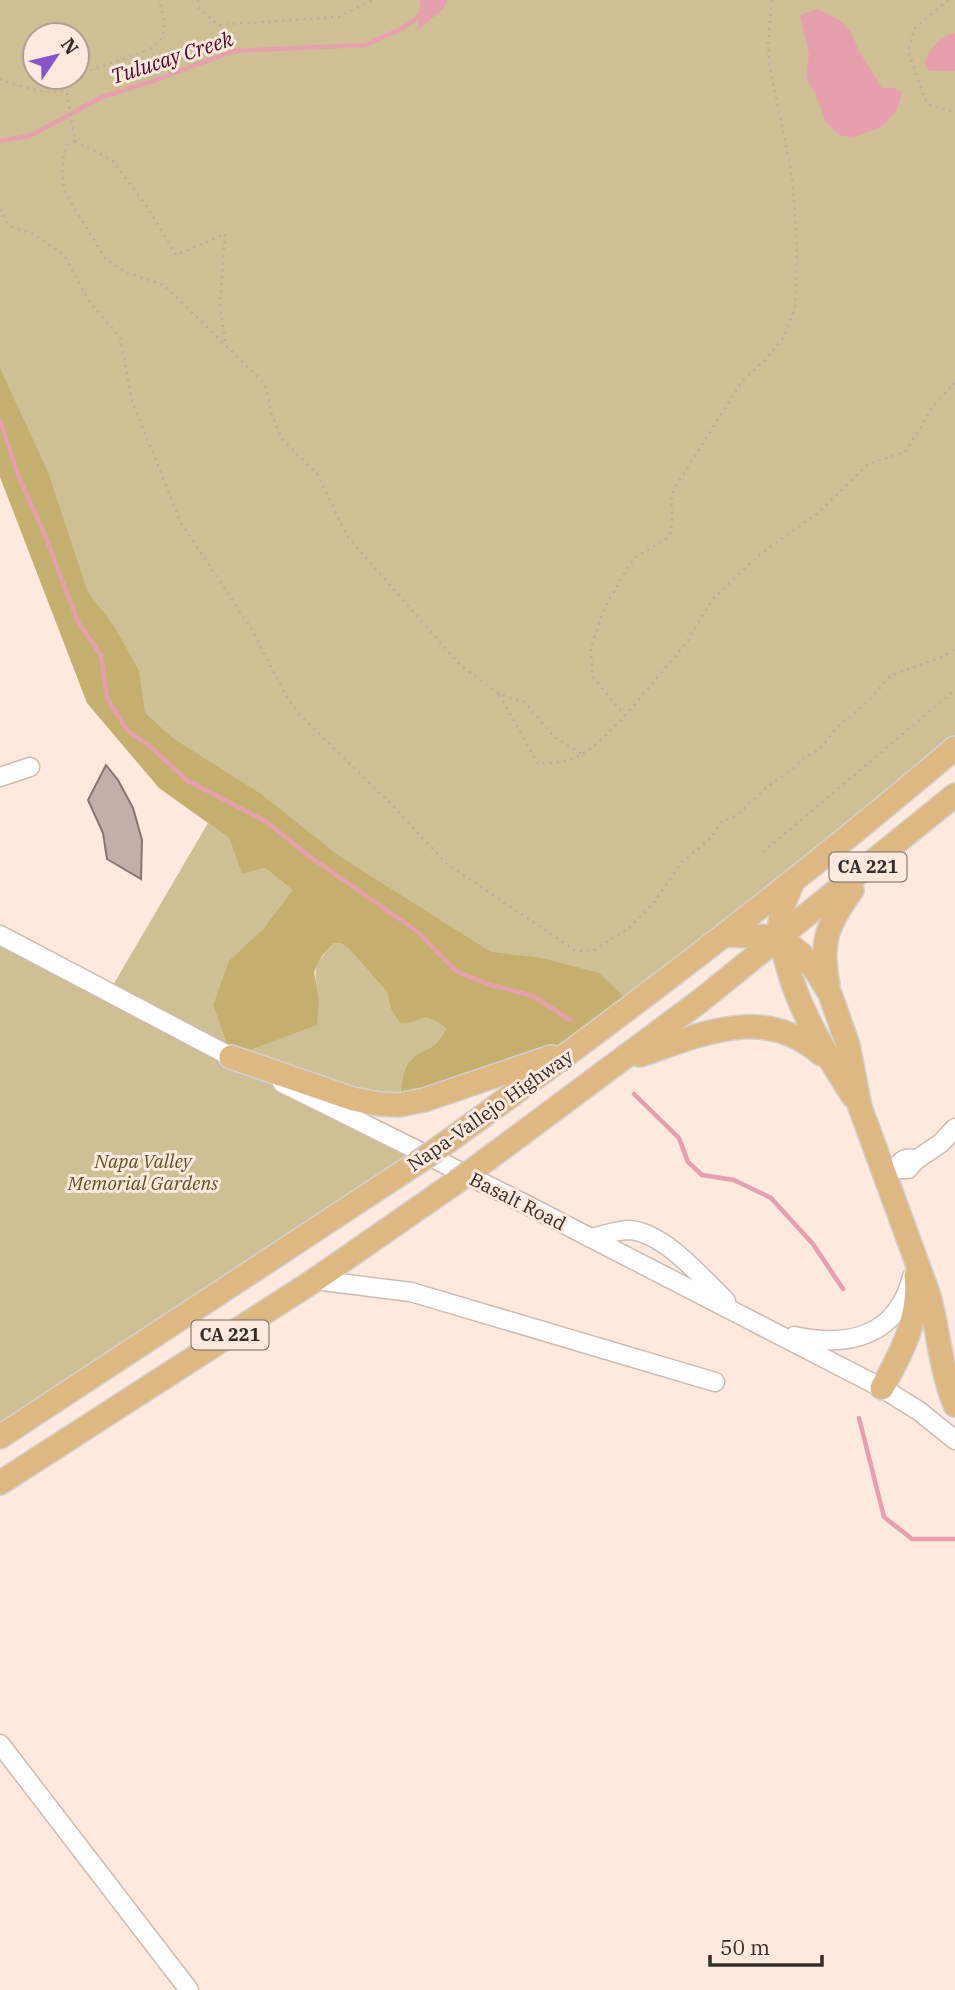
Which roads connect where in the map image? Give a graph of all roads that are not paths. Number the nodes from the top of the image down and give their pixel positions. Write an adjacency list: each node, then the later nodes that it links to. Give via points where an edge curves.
1 (955, 748): 6 (main road, Napa-Vallejo Highway / CA 221)
2 (30, 767): 3 (street)
3 (0, 777)
4 (955, 795): 5 (main road, Napa-Vallejo Highway / CA 221)
5 (869, 866): 9 (main road, Napa-Vallejo Highway / CA 221); 10 (main road, via 833,916 826,935 823,953)
6 (793, 881): 8 (main road, Napa-Vallejo Highway / CA 221); 9 (main road, via 783,906)
7 (0, 935): 12 (street, Basalt Road)
8 (725, 935): 9 (main road); 11 (main road, Napa-Vallejo Highway / CA 221)
9 (780, 937): 10 (main road, via 816,971); 13 (main road, Napa-Vallejo Highway / CA 221); 14 (main road, via 797,997)
10 (830, 994): 15 (main road, via 848,1045)
11 (578, 1048): 12 (main road, via 399,1105 353,1099); 26 (main road, Napa-Vallejo Highway / CA 221, bridge, via 417,1163)
12 (232, 1057): 18 (street, Basalt Road)
13 (620, 1062): 14 (main road, via 713,1032 764,1027 804,1040); 20 (main road, Napa-Vallejo Highway / CA 221, bridge)
14 (838, 1074): 15 (main road)
15 (860, 1107): 17 (main road)
16 (955, 1128): 17 (street, via 908,1169)
17 (891, 1171): 19 (main road)
18 (591, 1238): 21 (street, Basalt Road); 21 (street, via 629,1230 655,1239)
19 (912, 1252): 22 (street, via 908,1294 899,1310 871,1333 829,1342); 24 (main road, via 915,1308 908,1337); 25 (main road, via 935,1316 942,1364)
20 (315, 1280): 23 (street, via 411,1292); 28 (main road, Napa-Vallejo Highway / CA 221)
21 (738, 1314): 22 (street, Basalt Road)
22 (773, 1331): 24 (street, Basalt Road)
23 (715, 1382)
24 (882, 1388): 27 (street, Basalt Road, via 919,1410)
25 (955, 1405)
26 (0, 1437)
27 (955, 1440)
28 (0, 1483)
29 (0, 1744): 30 (street)
30 (189, 1990)

